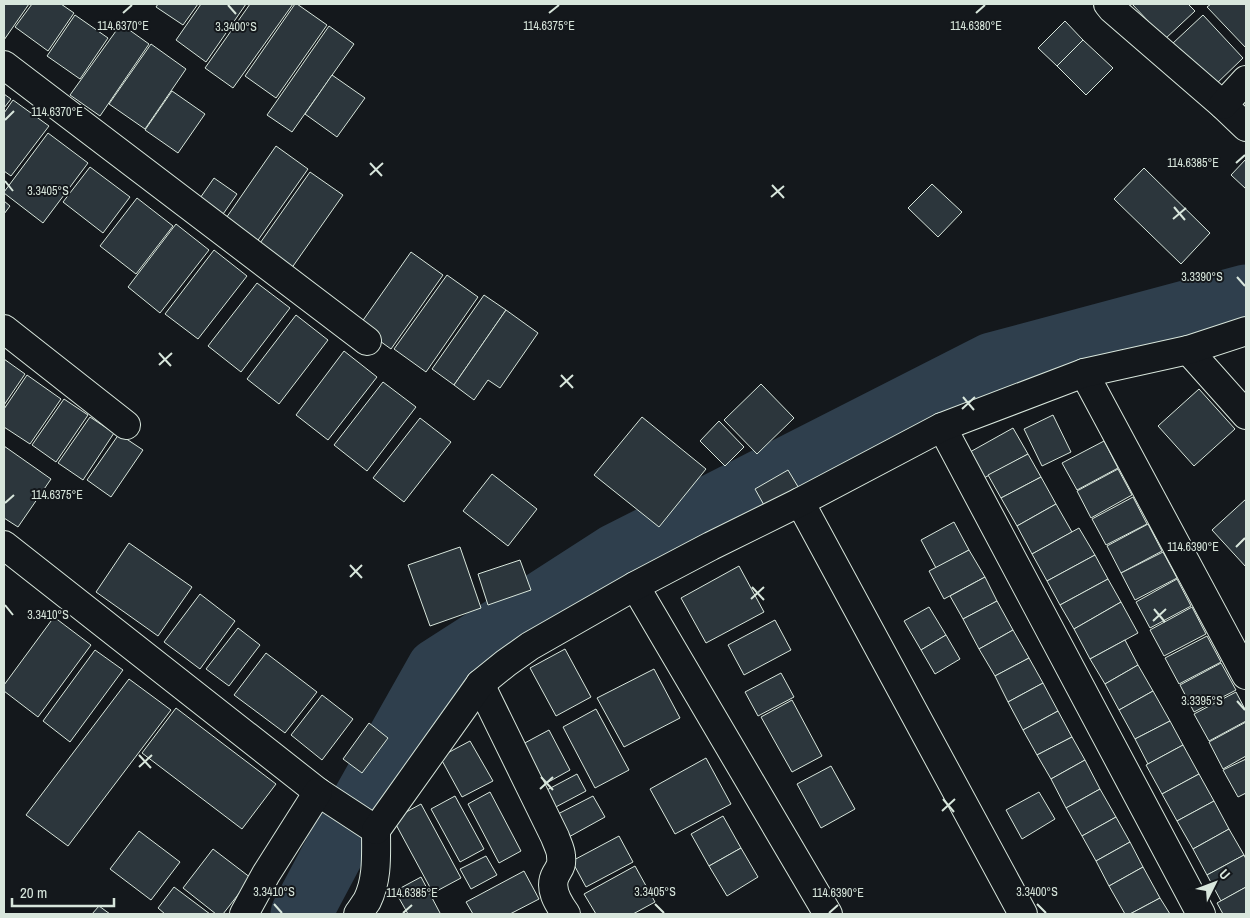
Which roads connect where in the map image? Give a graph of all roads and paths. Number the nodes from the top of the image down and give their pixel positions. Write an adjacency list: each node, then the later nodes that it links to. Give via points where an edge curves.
1 (1108, 4): 4 (street)
2 (4, 65): 8 (street)
3 (1246, 80): 4 (street)
4 (1223, 105): 5 (street)
5 (1246, 128)
6 (4, 329): 12 (street)
7 (1246, 331): 9 (street)
8 (367, 341)
9 (1188, 350): 10 (street); 11 (street)
10 (1084, 373): 13 (street); 17 (street)
11 (1246, 415)
12 (126, 425)
13 (942, 427): 14 (street); 26 (street)
14 (800, 502): 16 (street); 25 (street)
15 (4, 545): 19 (street)
16 (635, 586): 18 (street, via 530,646); 24 (street)
17 (1246, 675)
18 (480, 684): 20 (street); 23 (street, via 555,837 561,867 553,886 555,898)
19 (324, 797): 20 (street); 21 (street, via 266,874)
20 (371, 827): 22 (street, via 376,866 367,899)
21 (244, 914)
22 (358, 914)
23 (566, 914)
24 (828, 914)
25 (1023, 914)
26 (1201, 914)

